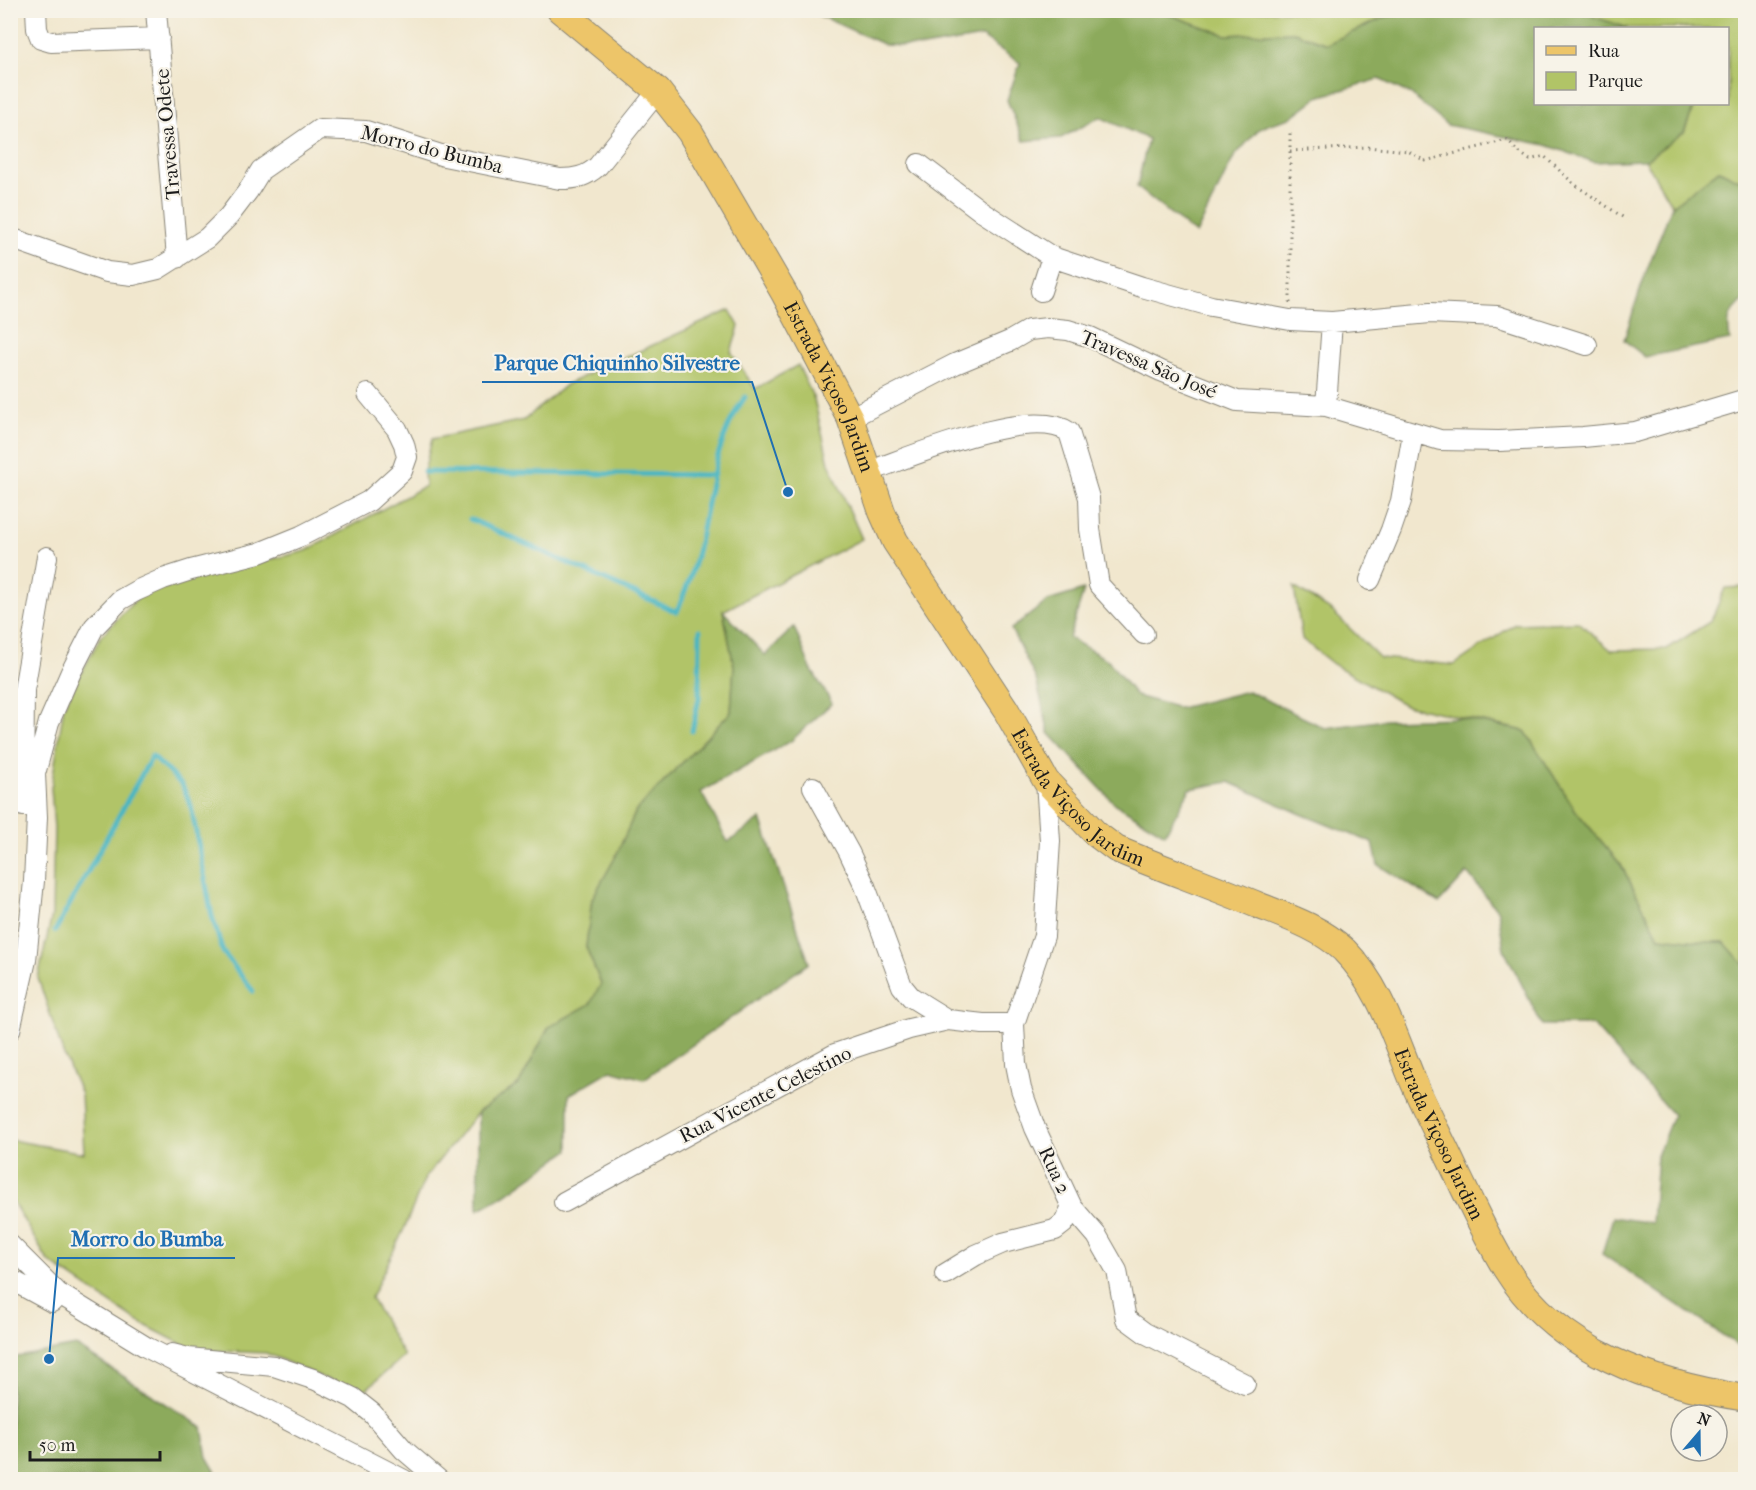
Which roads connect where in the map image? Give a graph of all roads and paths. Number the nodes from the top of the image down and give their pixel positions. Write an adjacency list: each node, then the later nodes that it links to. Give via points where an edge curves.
1 (36, 10): 4 (street, via 41,39 51,42)
2 (156, 10): 4 (street, Travessa Odete)
3 (560, 10): 5 (main road, Estrada Viçoso Jardim)
4 (159, 38): 12 (street, Travessa Odete)
5 (658, 91): 12 (street, Morro do Bumba, via 598,166 576,179 444,156 366,131 320,129 261,170 229,216 207,238); 20 (main road, Estrada Viçoso Jardim, via 713,170)
6 (1290, 129): 7 (path)
7 (1290, 151): 9 (path, via 1367,147 1408,151 1425,161 1507,140 1530,160 1544,156 1574,184); 14 (path)
8 (920, 164): 11 (street, via 981,211)
9 (1624, 218)
10 (10, 238): 12 (street, Morro do Bumba, via 107,272 133,275 158,269)
11 (1052, 257): 13 (street); 14 (street, via 1211,306)
12 (177, 258)
13 (1041, 291)
14 (1290, 320): 15 (street)
15 (1332, 322): 16 (street, via 1430,314 1497,316); 19 (street)
16 (1587, 345)
17 (368, 394): 28 (street, via 397,429 404,444 407,457 402,471 369,501 301,536 259,553 163,579 120,600 94,627 71,672 49,722 35,774)
18 (1746, 399): 21 (street, Travessa São José, via 1635,432 1469,441)
19 (1326, 406): 20 (street, Travessa São José, via 1237,401 1090,337 1048,328 1029,330); 21 (street, Travessa São José)
20 (850, 418): 22 (main road, Estrada Viçoso Jardim)
21 (1413, 434): 24 (street, via 1401,501)
22 (867, 472): 25 (street, via 999,429 1039,423 1060,426 1069,432 1089,498 1099,585); 26 (main road, Estrada Viçoso Jardim, via 895,541 1006,710)
23 (47, 557): 28 (street, via 24,690)
24 (1370, 580)
25 (1144, 634)
26 (1046, 781): 30 (street, via 1050,841 1044,936); 40 (main road, Estrada Viçoso Jardim, via 1096,834 1116,849 1284,916 1322,934 1343,950 1381,1001 1414,1083 1479,1221 1507,1270 1554,1326 1582,1346 1643,1374 1676,1385)
27 (813, 787): 29 (street, via 865,886 902,986 911,997)
28 (19, 805): 31 (street, via 34,880 26,960)
29 (948, 1020): 30 (street, Rua Vicente Celestino); 32 (street, Rua Vicente Celestino, via 835,1054)
30 (1014, 1024): 33 (street, Rua 2, via 1021,1089)
31 (10, 1030)
32 (564, 1202)
33 (1072, 1207): 35 (street, Rua 2, via 1064,1223 1055,1230 1003,1243); 39 (street, via 1097,1236 1117,1271 1126,1319 1145,1333)
34 (10, 1245): 37 (street)
35 (945, 1274)
36 (10, 1279): 37 (street, via 52,1302)
37 (58, 1293): 38 (street)
38 (146, 1347): 41 (street); 42 (street, via 188,1358 274,1366 316,1380 353,1398 372,1413 404,1450)
39 (1245, 1384)
40 (1746, 1398)
41 (404, 1479)
42 (439, 1479)

